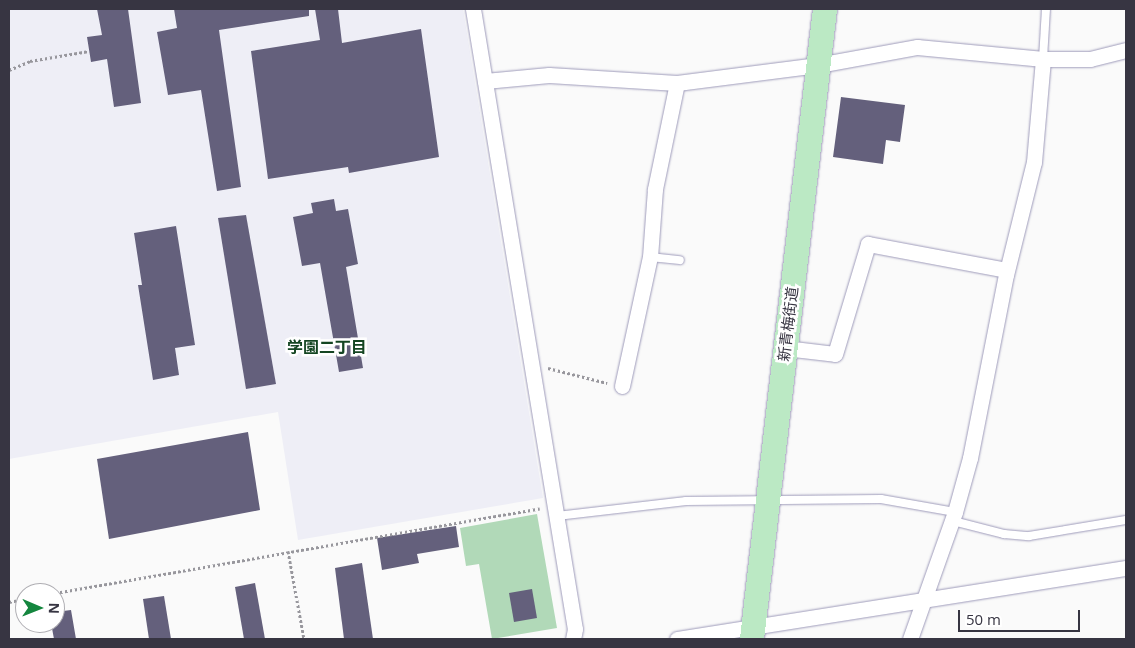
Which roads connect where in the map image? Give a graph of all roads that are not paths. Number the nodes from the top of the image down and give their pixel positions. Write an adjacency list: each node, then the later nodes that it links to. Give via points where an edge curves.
1 (473, 9): 7 (street)
2 (825, 9): 6 (main road, 新青梅街道)
3 (1046, 9): 5 (lane)
4 (1126, 50): 5 (street, via 1090,58)
5 (1043, 59): 6 (street, via 917,47); 11 (street, via 1034,162)
6 (818, 65): 8 (street); 12 (main road, 新青梅街道)
7 (485, 81): 8 (street, via 549,75); 15 (street)
8 (677, 83): 9 (street, via 655,189)
9 (650, 257): 10 (lane); 13 (street)
10 (680, 260)
11 (1007, 270): 12 (street, via 868,244 835,354); 16 (street, via 970,458)
12 (785, 348): 14 (main road, 新青梅街道)
13 (622, 386)
14 (767, 502): 15 (lane, via 686,501); 16 (lane, via 882,499); 20 (main road, 新青梅街道)
15 (556, 511): 21 (street, via 575,629)
16 (956, 512): 17 (lane, via 957,522 1004,534 1029,536); 19 (street)
17 (1126, 520)
18 (1126, 568): 19 (street)
19 (924, 600): 20 (street); 23 (street)
20 (752, 633): 22 (street)
21 (571, 639)
22 (677, 639)
23 (910, 639)

